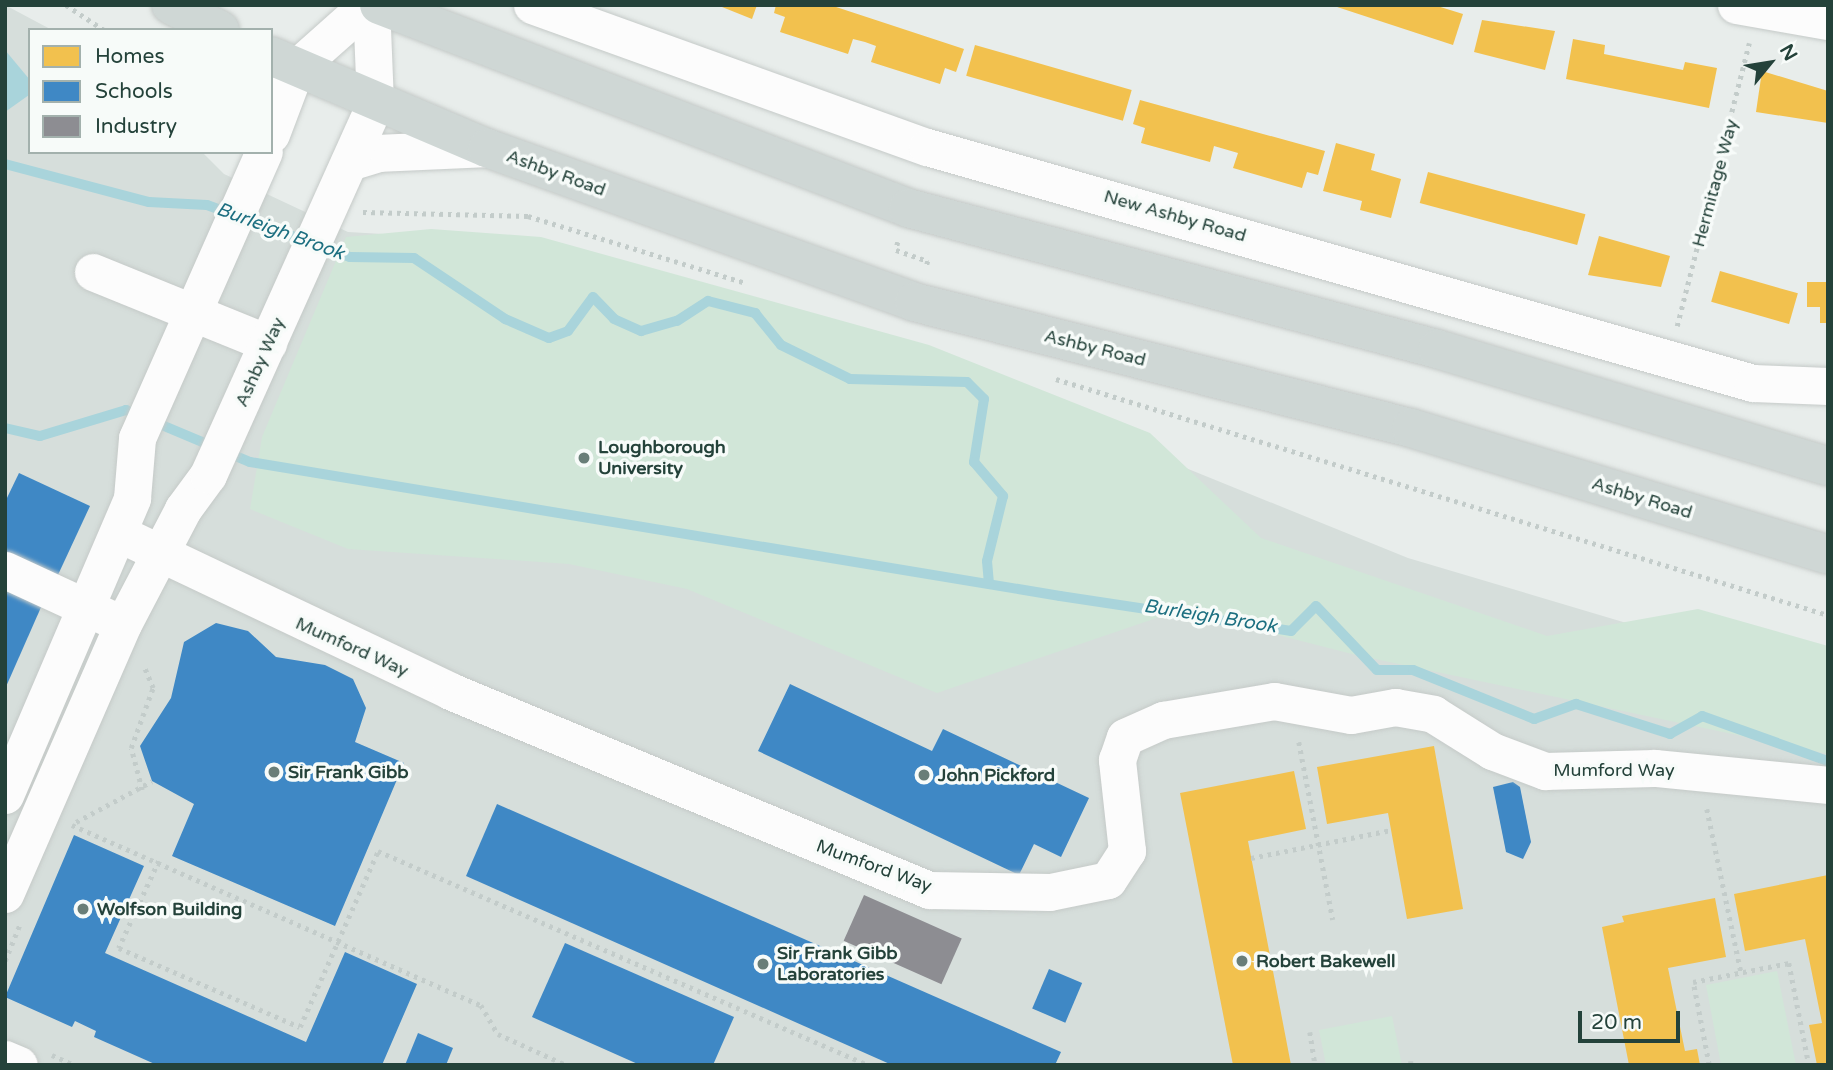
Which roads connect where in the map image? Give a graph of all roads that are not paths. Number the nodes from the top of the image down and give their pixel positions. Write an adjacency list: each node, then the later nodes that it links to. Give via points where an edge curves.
1 (171, 5): 8 (main road)
2 (369, 5): 9 (street); 10 (street)
3 (379, 5): 19 (main road, via 908,208 1437,349)
4 (532, 5): 18 (street, New Ashby Road, via 928,147 1753,383)
5 (1742, 7): 6 (street)
6 (1793, 10): 7 (street)
7 (1828, 20)
8 (216, 28)
9 (283, 62): 10 (main road, Ashby Road); 11 (street)
10 (375, 103): 12 (main road, Ashby Road); 14 (street, Ashby Way)
11 (273, 122)
12 (487, 148): 14 (street, via 378,153); 22 (main road, Ashby Road, via 914,302 1411,428)
13 (263, 154): 16 (street)
14 (349, 162): 17 (street, Ashby Way)
15 (93, 272): 16 (street)
16 (197, 312): 17 (street); 20 (street, via 137,438 132,498)
17 (268, 343): 21 (street, Ashby Way, via 208,475)
18 (1828, 386)
19 (1828, 466)
20 (118, 533): 21 (street); 24 (street)
21 (158, 554): 25 (street, Ashby Way); 26 (street, Mumford Way, via 438,685 929,890 1050,892 1108,880 1127,851 1117,760 1125,737 1163,720 1274,701 1292,708 1351,715 1395,707 1433,714 1492,751 1545,771 1699,771)
22 (1828, 555)
23 (5, 570): 24 (street)
24 (87, 608): 25 (street); 27 (street)
25 (123, 624): 28 (street, Ashby Way)
26 (1828, 785)
27 (5, 795)
28 (5, 894)
29 (5, 1059): 30 (street)
30 (19, 1065)

